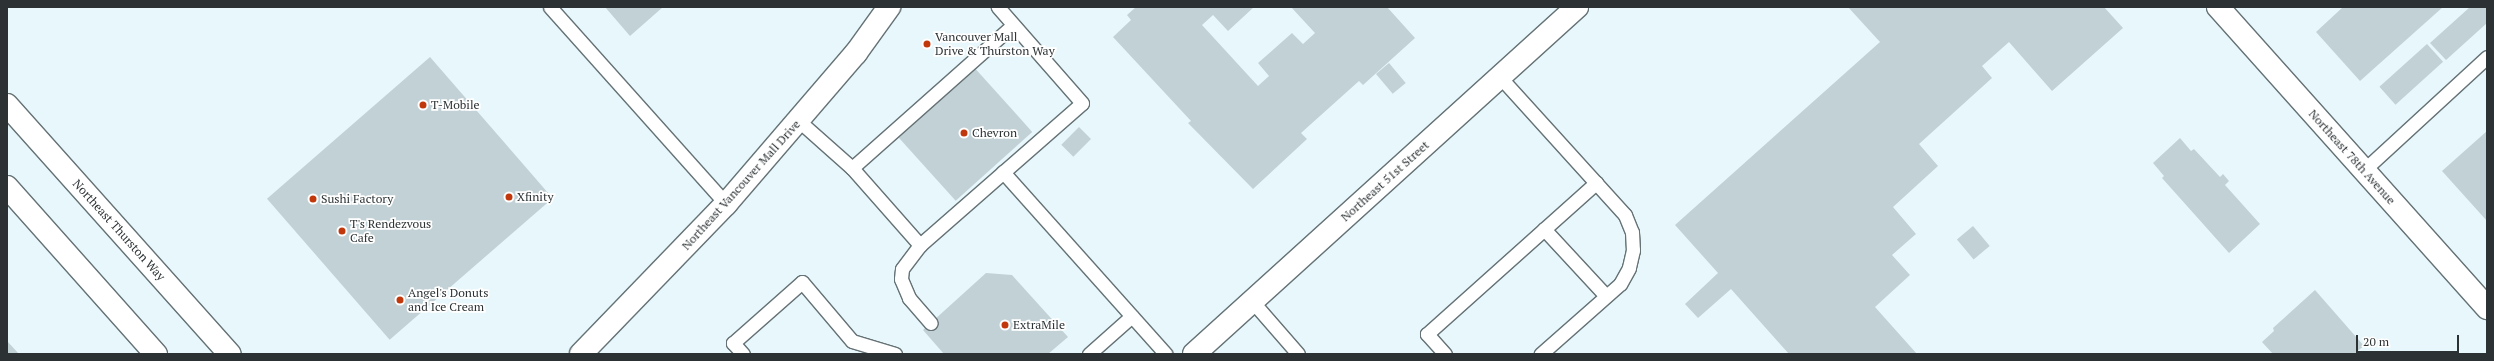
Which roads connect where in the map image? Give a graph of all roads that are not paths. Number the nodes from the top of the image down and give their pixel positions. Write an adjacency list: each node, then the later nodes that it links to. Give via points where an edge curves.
1 (550, 7): 16 (lane)
2 (889, 7): 10 (main road, Northeast Vancouver Mall Drive, via 856,53)
3 (998, 7): 6 (lane)
4 (1577, 7): 8 (main road, Northeast 51st Street)
5 (2218, 7): 12 (main road, Northeast 78th Avenue)
6 (1013, 25): 11 (lane); 13 (lane, via 1082,103)
7 (2487, 57): 12 (lane)
8 (1500, 77): 14 (lane); 20 (main road, Northeast 51st Street)
9 (7, 105): 25 (main road, Northeast Thurston Way)
10 (799, 121): 11 (lane); 16 (main road, Northeast Vancouver Mall Drive)
11 (852, 168): 18 (lane)
12 (2364, 170): 21 (main road, Northeast 78th Avenue)
13 (1003, 172): 18 (lane); 22 (lane)
14 (1596, 183): 17 (lane); 19 (lane, via 1625,215 1632,238 1633,250 1629,268 1620,284)
15 (7, 188): 24 (main road)
16 (726, 204): 26 (main road, Northeast Vancouver Mall Drive)
17 (1544, 229): 19 (lane); 33 (lane, via 1427,334)
18 (920, 245): 23 (lane, via 902,269 901,279 909,298)
19 (1606, 296): 34 (lane)
20 (1252, 301): 31 (main road, Northeast 51st Street); 32 (lane)
21 (2487, 308)
22 (1132, 316): 29 (lane); 30 (lane)
23 (931, 323)
24 (156, 354)
25 (230, 354)
26 (581, 354)
27 (743, 354): 28 (lane, via 733,343 802,282 852,342)
28 (895, 354)
29 (1089, 354)
30 (1166, 354)
31 (1194, 354)
32 (1298, 354)
33 (1445, 354)
34 (1541, 354)

